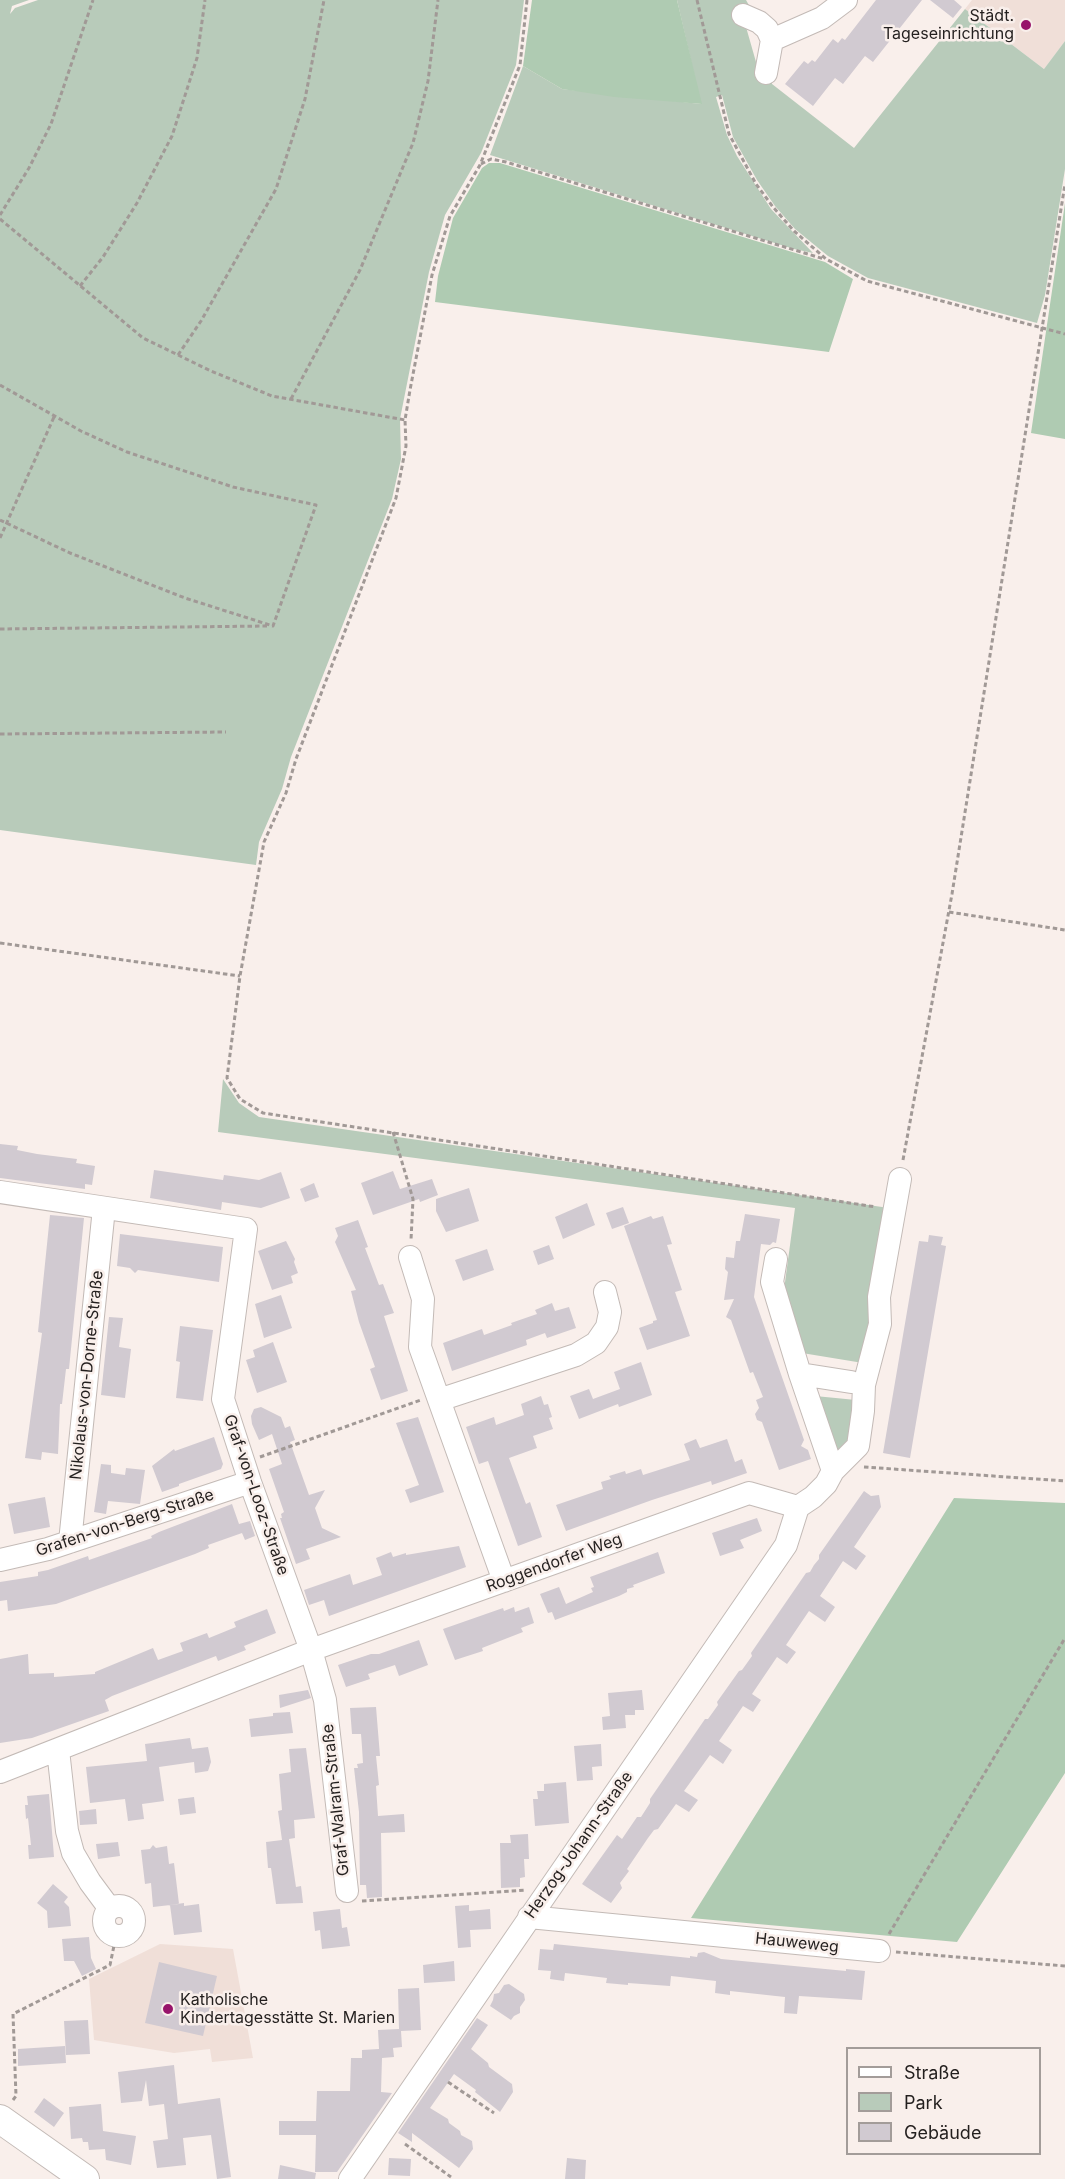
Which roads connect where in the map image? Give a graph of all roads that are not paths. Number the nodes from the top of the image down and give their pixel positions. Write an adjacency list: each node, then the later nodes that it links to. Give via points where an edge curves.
1 (846, 0): 3 (street, via 822,18)
2 (743, 15): 3 (street, via 759,22)
3 (772, 40): 4 (street)
4 (766, 73)
5 (900, 1179): 14 (street, via 879,1297 880,1324 864,1385 858,1446)
6 (0, 1192): 7 (street)
7 (104, 1208): 15 (street, Graf-von-Looz-Straße, via 246,1229 223,1399); 17 (street, Nikolaus-von-Dorne-Straße)
8 (410, 1257): 13 (street, via 423,1299 420,1347)
9 (777, 1259): 11 (street, via 772,1282)
10 (605, 1292): 13 (street, via 610,1312 607,1327 596,1343 576,1355)
11 (800, 1374): 12 (street); 14 (street)
12 (851, 1382)
13 (438, 1397): 19 (street)
14 (836, 1468): 16 (street, via 826,1484)
15 (247, 1472): 17 (street, Grafen-von-Berg-Straße); 20 (street, Graf-von-Looz-Straße)
16 (798, 1507): 19 (street, Roggendorfer Weg, via 749,1493); 24 (street, Herzog-Johann-Straße, via 786,1545)
17 (70, 1542): 18 (street, Grafen-von-Berg-Straße)
18 (0, 1560)
19 (504, 1581): 20 (street, Roggendorfer Weg)
20 (311, 1650): 21 (street, Roggendorfer Weg); 23 (street, Graf-Walram-Straße, via 325,1700)
21 (58, 1750): 22 (street, Roggendorfer Weg); 25 (street, via 73,1852 110,1909 124,1906 134,1917 130,1931)
22 (0, 1772)
23 (347, 1891)
24 (529, 1917): 26 (street, Hauweweg); 29 (street, Herzog-Johann-Straße)
25 (116, 1936)
26 (879, 1951)
27 (0, 2119): 28 (main road)
28 (85, 2179)
29 (350, 2179)

